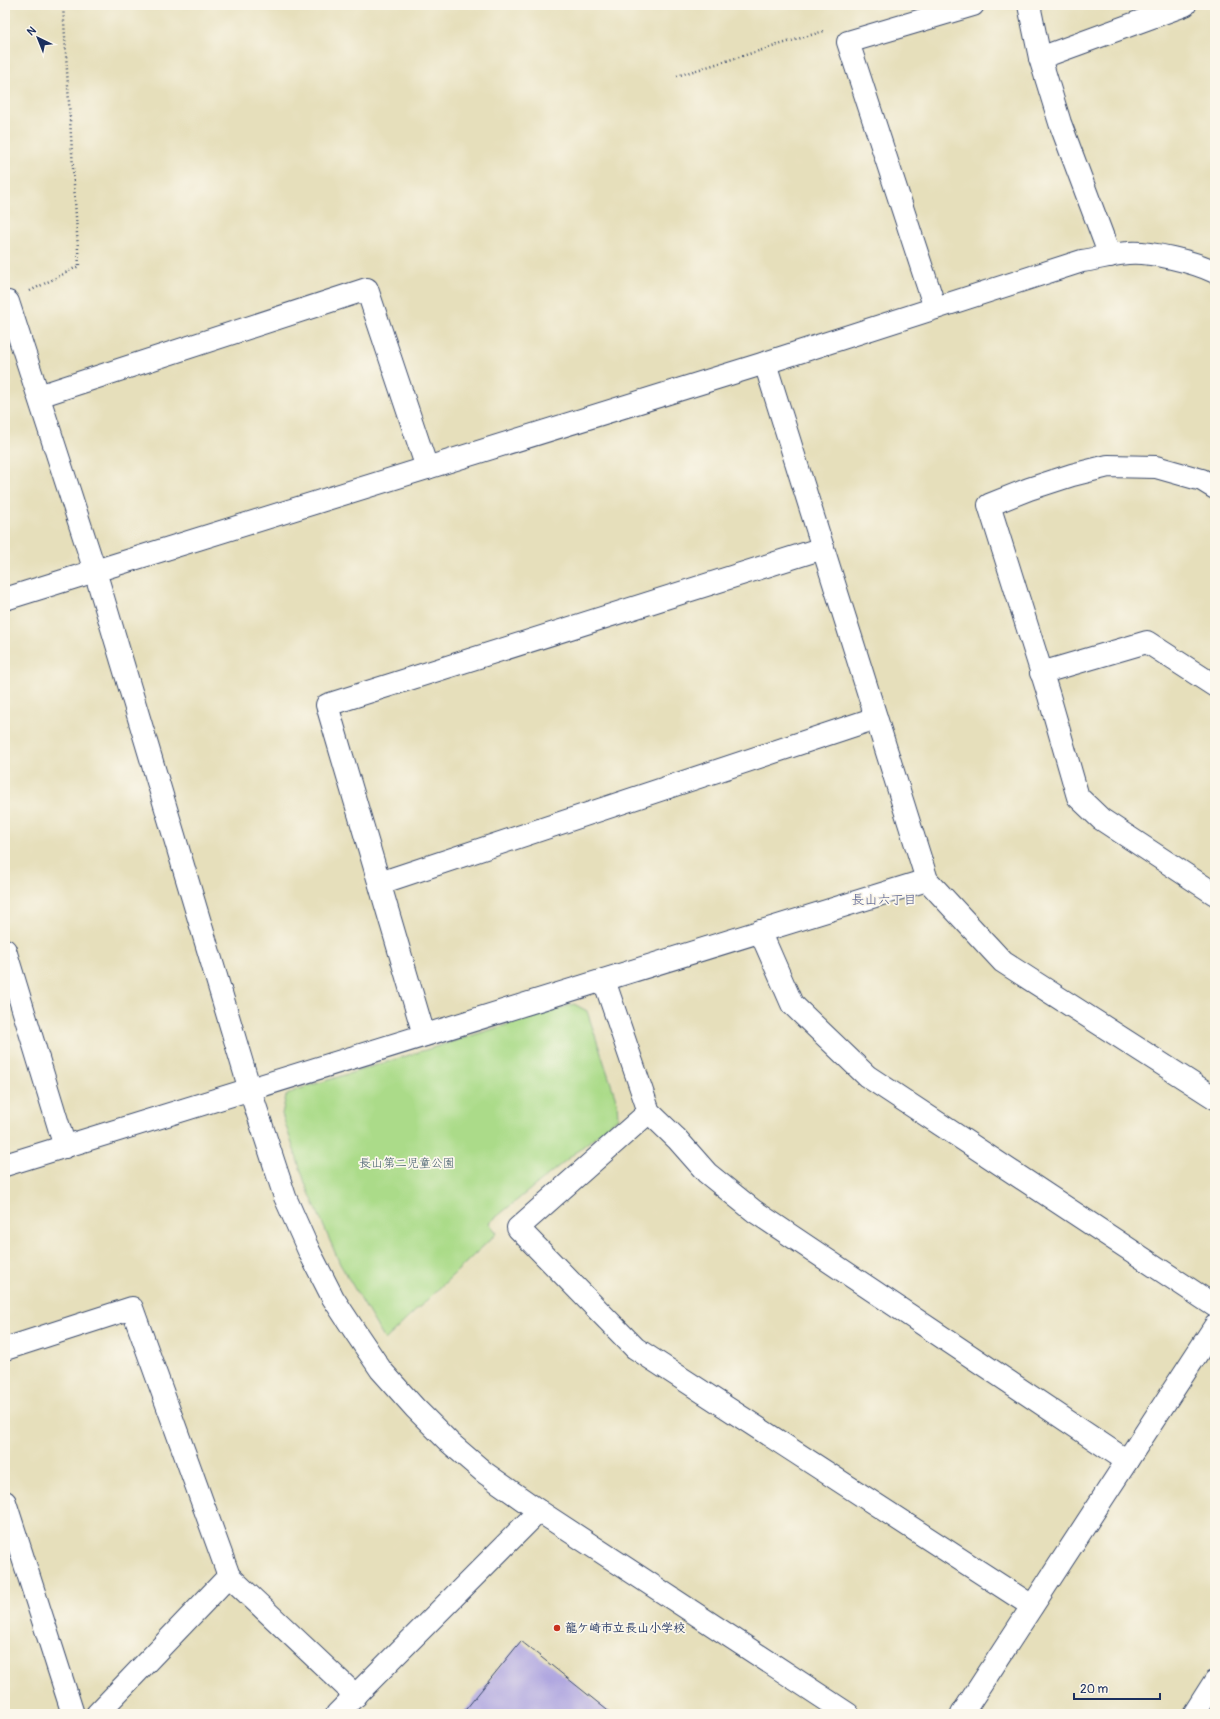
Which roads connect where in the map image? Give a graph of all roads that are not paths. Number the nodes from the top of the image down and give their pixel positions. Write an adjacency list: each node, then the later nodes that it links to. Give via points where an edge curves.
1 (973, 5): 8 (street, via 848,42)
2 (1029, 5): 4 (street)
3 (1185, 5): 4 (street)
4 (1040, 58): 5 (street, via 1060,123)
5 (1110, 256): 6 (street, via 1129,253 1161,256 1200,265); 8 (street, via 1082,262)
6 (1215, 272)
7 (8, 302): 10 (street)
8 (935, 308): 9 (street)
9 (765, 363): 11 (street); 13 (street)
10 (39, 396): 11 (street, via 367,288); 14 (street)
11 (427, 468): 14 (street)
12 (1215, 488): 16 (street, via 1202,480 1156,468 1108,466 1029,489 989,505)
13 (823, 548): 18 (street); 20 (street, via 327,705)
14 (95, 571): 15 (street); 26 (street)
15 (5, 599)
16 (1041, 673): 17 (street, via 1147,642); 21 (street, via 1078,797 1101,819)
17 (1215, 686)
18 (876, 718): 19 (street); 20 (street)
19 (926, 880): 22 (street); 27 (street, via 1003,962)
20 (380, 883): 25 (street)
21 (1215, 894)
22 (760, 931): 24 (street); 31 (street, via 792,1004 867,1076)
23 (5, 950): 29 (street)
24 (604, 980): 25 (street); 28 (street)
25 (424, 1035): 26 (street)
26 (250, 1090): 29 (street); 36 (street, via 285,1197 308,1251 356,1334 382,1370 415,1408 450,1442 485,1473)
27 (1215, 1098)
28 (649, 1112): 34 (street, via 707,1173 754,1211); 38 (street, via 518,1228 635,1348)
29 (65, 1147): 30 (street)
30 (5, 1165)
31 (1215, 1306)
32 (1215, 1326): 34 (street)
33 (5, 1349): 37 (street, via 132,1308)
34 (1127, 1461): 38 (street)
35 (5, 1502): 41 (street)
36 (539, 1511): 40 (street); 44 (street)
37 (229, 1576): 40 (street); 42 (street)
38 (1032, 1606): 45 (street)
39 (1215, 1681): 46 (street)
40 (356, 1696): 43 (street)
41 (73, 1714)
42 (97, 1714)
43 (337, 1714)
44 (848, 1714)
45 (962, 1714)
46 (1194, 1714)

